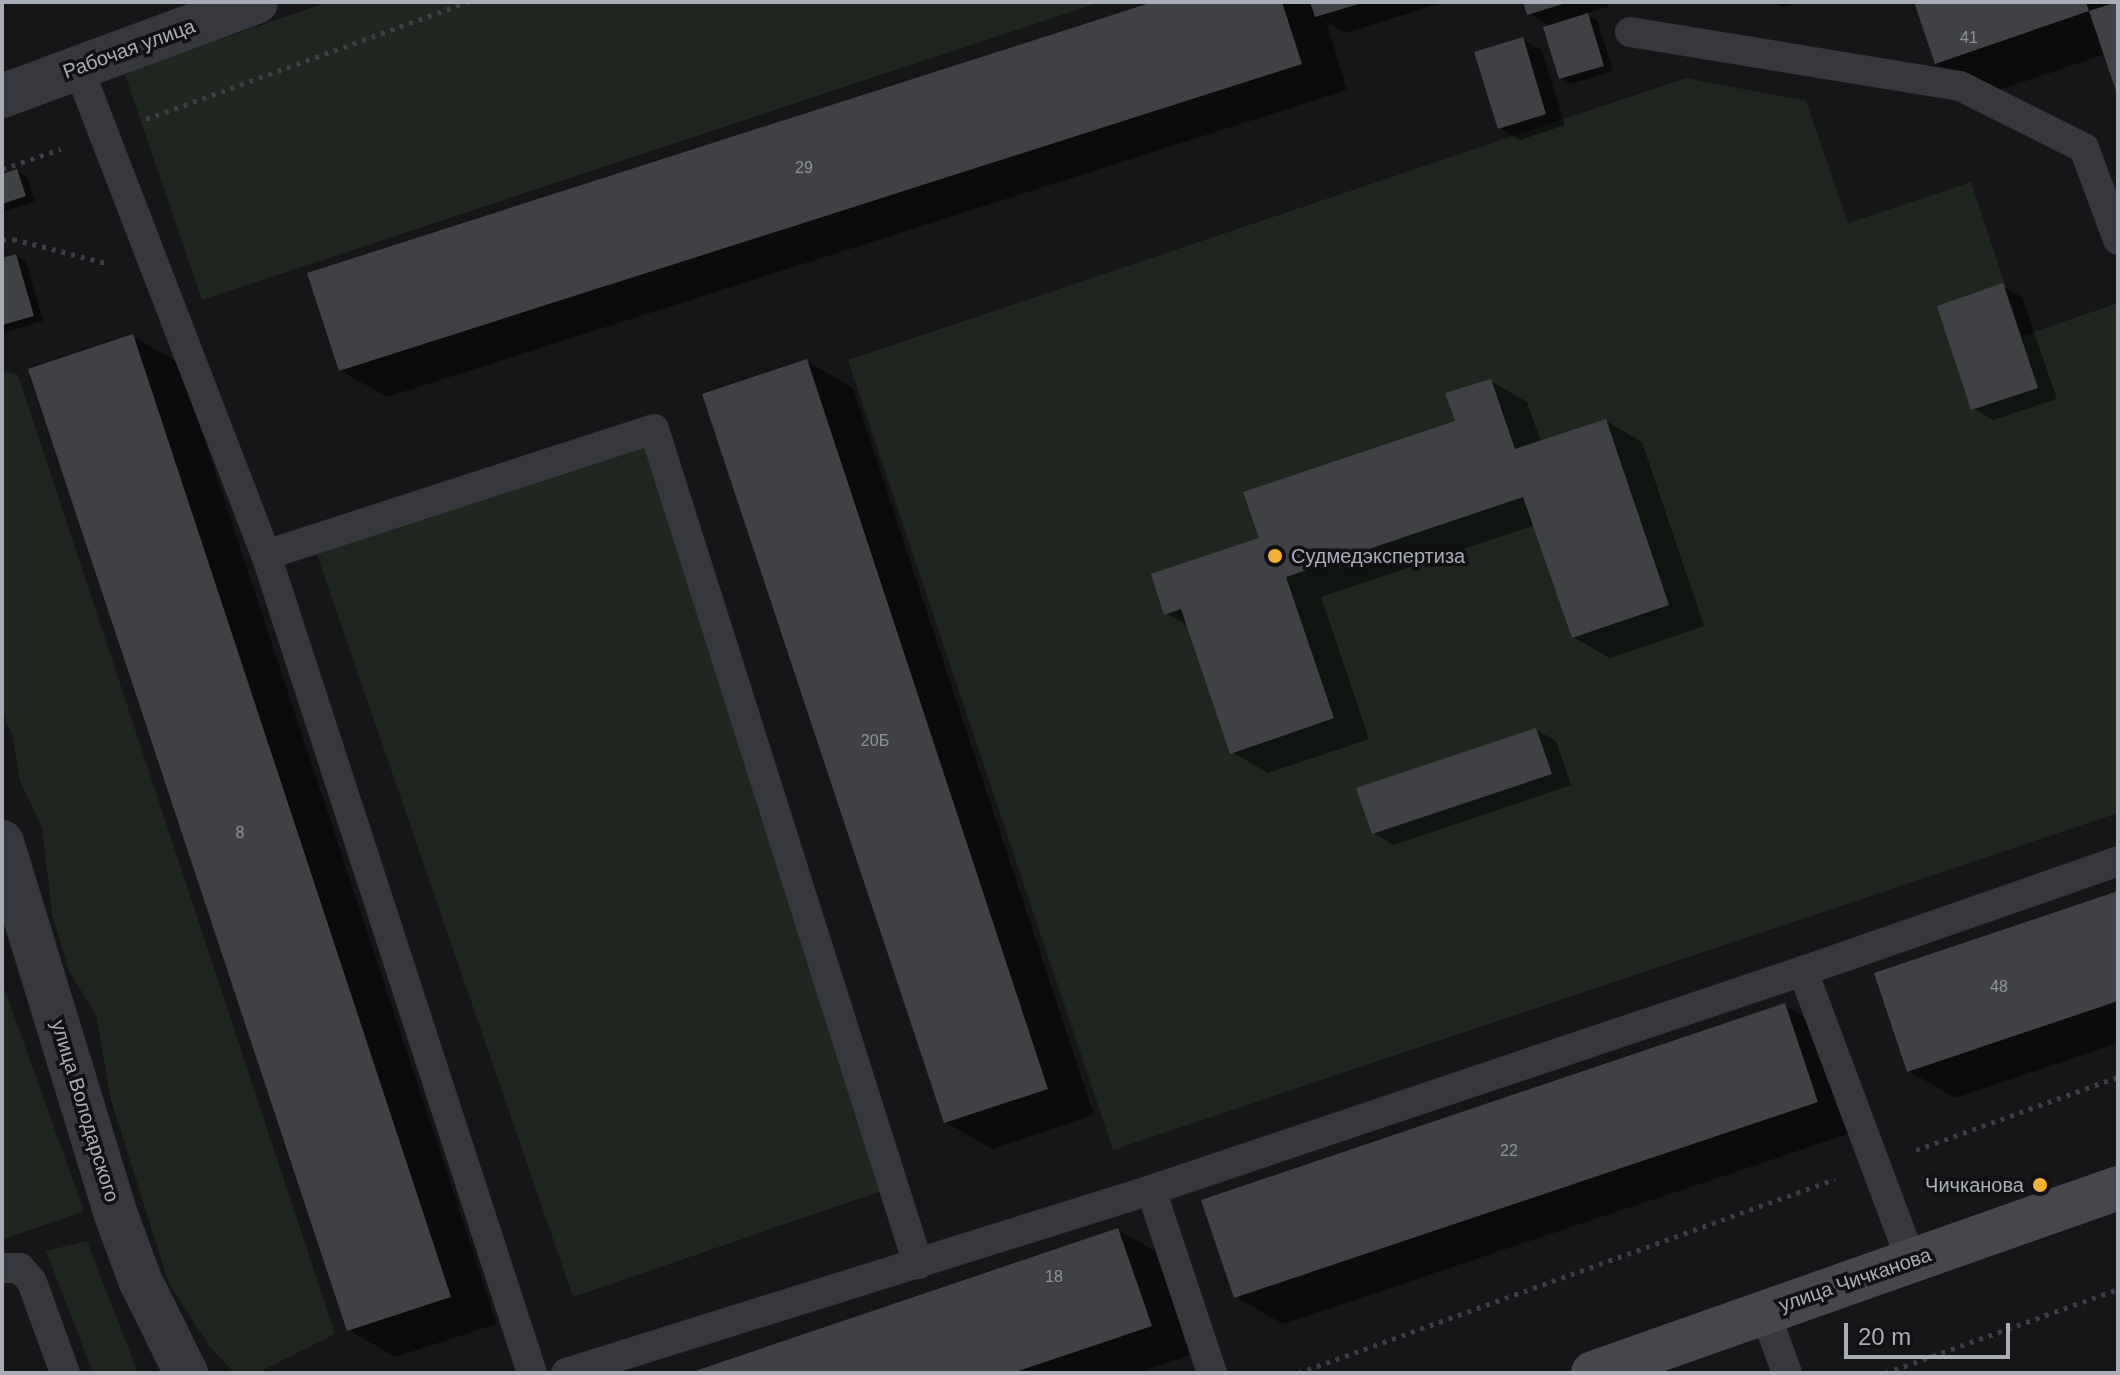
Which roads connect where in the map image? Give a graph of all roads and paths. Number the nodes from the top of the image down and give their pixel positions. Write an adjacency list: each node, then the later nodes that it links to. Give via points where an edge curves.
1 (256, 2): 4 (street, Рабочая улица)
2 (468, 2): 6 (path)
3 (1630, 32): 9 (lane, via 1960,86 2084,148)
4 (78, 67): 5 (street, Рабочая улица); 6 (lane)
5 (2, 96)
6 (104, 134): 7 (path); 10 (lane)
7 (2, 169)
8 (2, 240): 10 (path)
9 (2118, 240)
10 (159, 277): 11 (lane)
11 (266, 555): 20 (lane, via 654,429); 26 (lane)
12 (2, 842): 25 (street, улица Володарского, via 115,1212 140,1280)
13 (2118, 861): 14 (lane)
14 (1803, 971): 16 (lane); 18 (lane)
15 (2118, 1077): 16 (path)
16 (1876, 1164): 19 (lane); 29 (path)
17 (2118, 1188): 19 (main road, улица Чичканова)
18 (1151, 1190): 20 (lane); 28 (lane)
19 (1911, 1260): 23 (main road, улица Чичканова)
20 (918, 1264): 27 (lane)
21 (2, 1268): 24 (lane, via 20,1268 32,1282)
22 (2118, 1289): 32 (path)
23 (1765, 1312): 30 (main road, улица Чичканова); 31 (lane)
24 (65, 1373)
25 (186, 1373)
26 (532, 1373)
27 (566, 1373)
28 (1212, 1373)
29 (1298, 1373)
30 (1593, 1373)
31 (1787, 1373)
32 (1885, 1373)

